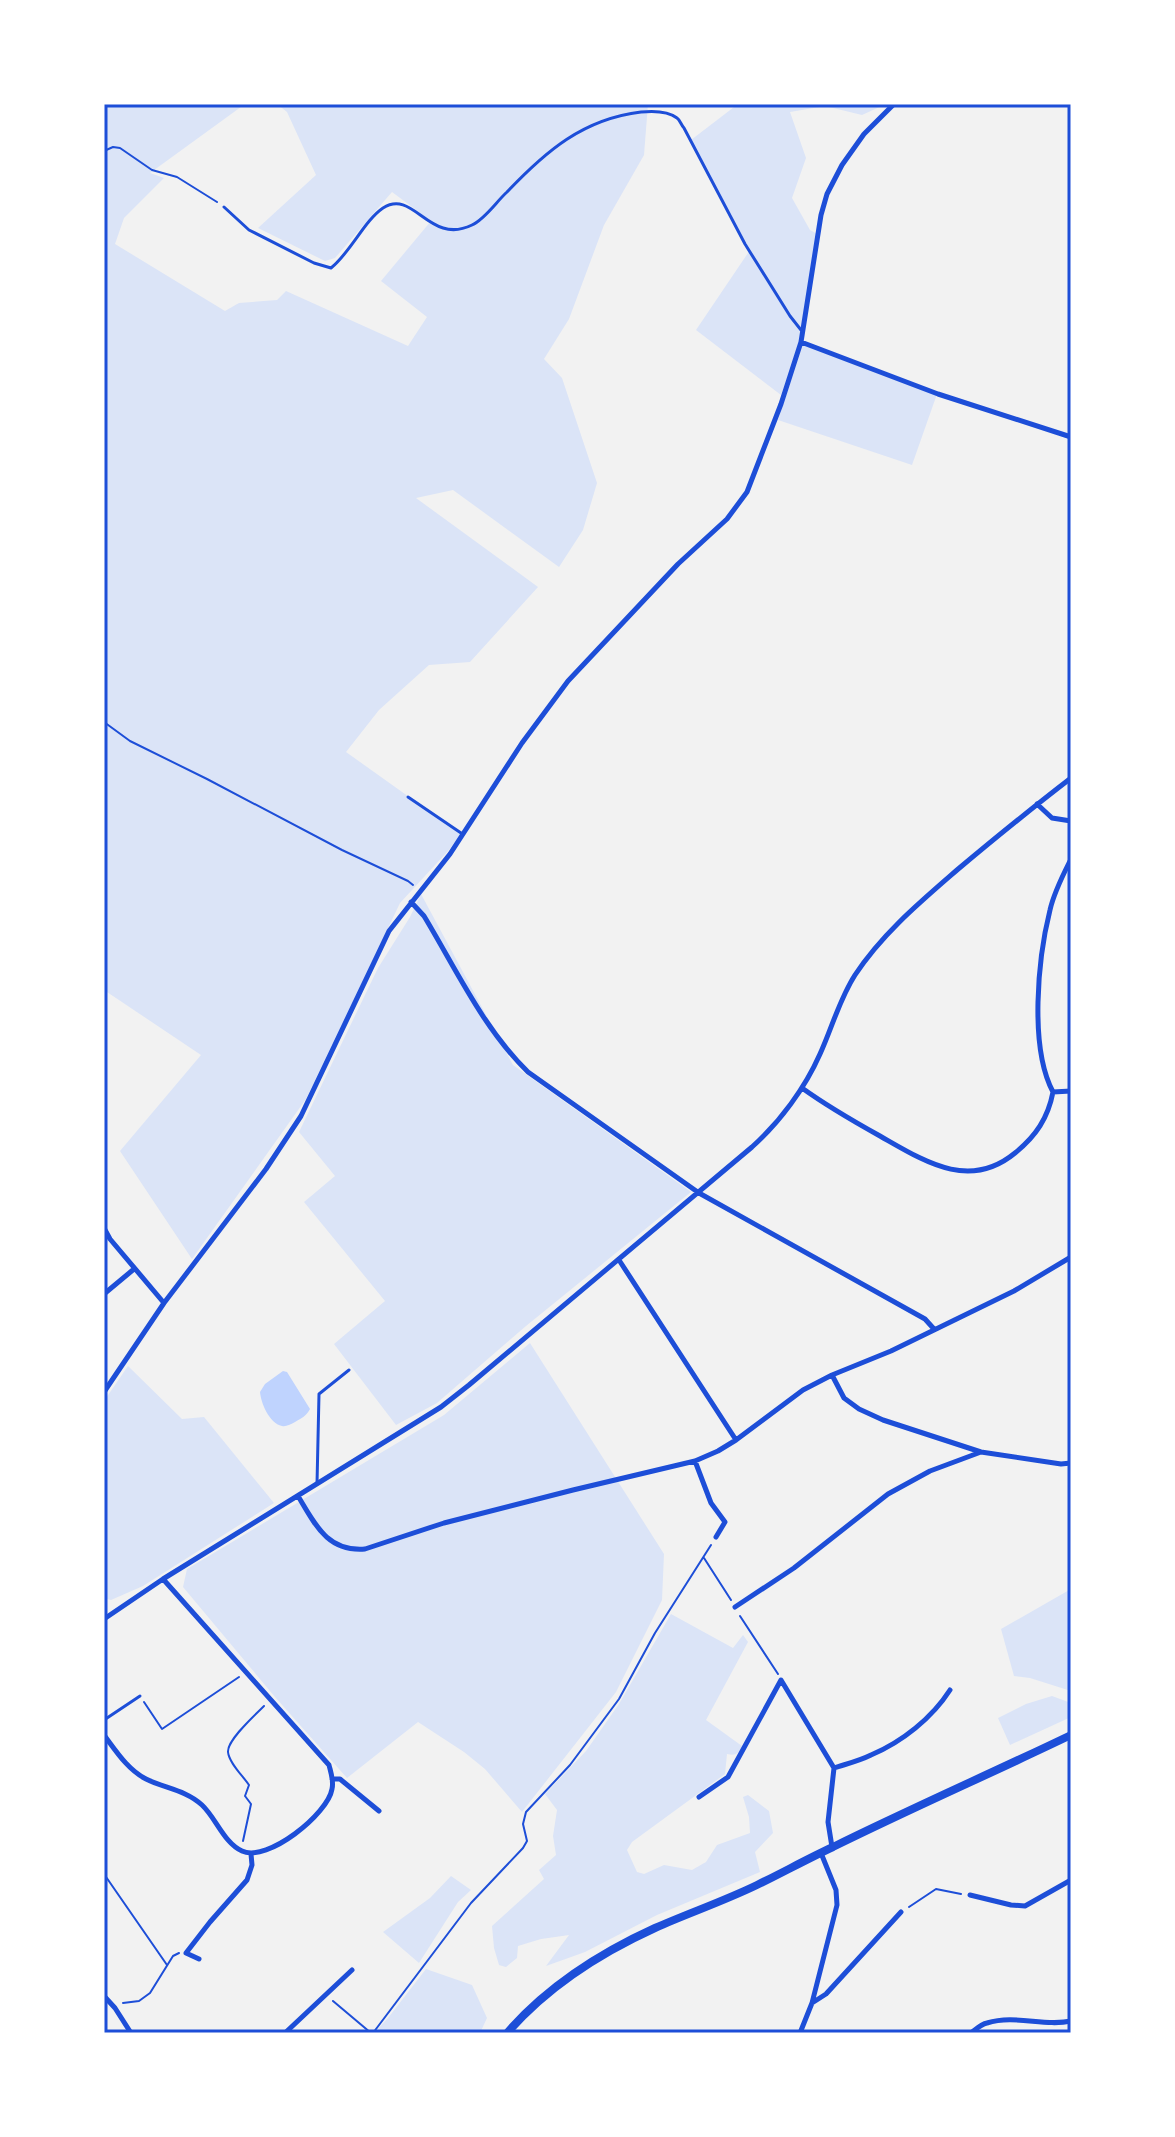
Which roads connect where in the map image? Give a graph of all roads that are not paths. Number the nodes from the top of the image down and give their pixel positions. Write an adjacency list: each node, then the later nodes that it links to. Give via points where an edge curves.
1 (894, 104): 3 (street, via 864,134 827,194)
2 (224, 207): 3 (lane, via 249,230 331,268 385,206 409,206 447,231 461,230 476,223 526,172 576,132 632,113 662,113 677,117 745,244)
3 (801, 330): 4 (street)
4 (801, 342): 5 (street); 10 (street, via 747,492 727,519 568,681)
5 (1071, 437)
6 (1071, 778): 8 (street)
7 (408, 797): 10 (lane)
8 (1037, 804): 9 (street, via 1052,818); 13 (street, via 883,939 853,978)
9 (1071, 821)
10 (463, 834): 12 (street)
11 (1071, 859): 15 (street, via 1050,909 1040,973 1039,1035)
12 (411, 902): 16 (street, via 513,1057); 23 (street, via 389,931 301,1116)
13 (802, 1088): 15 (street, via 907,1152 954,1171 989,1168 1010,1157 1043,1123); 16 (street, via 765,1136)
14 (1071, 1091): 15 (street)
15 (1053, 1092)
16 (699, 1193): 20 (street); 24 (street, via 925,1319)
17 (104, 1228): 18 (street)
18 (107, 1241): 21 (street)
19 (1071, 1257): 24 (street)
20 (619, 1260): 28 (street); 32 (street, via 441,1407)
21 (134, 1269): 22 (street); 23 (street)
22 (104, 1294)
23 (164, 1303): 27 (street)
24 (934, 1329): 26 (street)
25 (349, 1370): 32 (lane, via 319,1394)
26 (832, 1375): 28 (street); 29 (street, via 844,1398 859,1409)
27 (104, 1392)
28 (736, 1440): 30 (street)
29 (981, 1452): 31 (street); 36 (street, via 888,1494)
30 (695, 1461): 33 (street, via 357,1550 331,1542); 34 (street, via 711,1503 725,1522)
31 (1071, 1463)
32 (317, 1484): 33 (street)
33 (298, 1496): 35 (street)
34 (716, 1537)
35 (163, 1579): 37 (street); 44 (street, via 329,1765)
36 (735, 1607)
37 (104, 1619)
38 (950, 1690): 43 (street, via 940,1706 901,1739)
39 (140, 1696): 40 (lane)
40 (104, 1720)
41 (104, 1735): 49 (street, via 143,1778 191,1796 238,1849)
42 (1071, 1735): 47 (main road)
43 (834, 1768): 45 (street, via 781,1680 728,1777); 47 (street, via 828,1822)
44 (332, 1779): 46 (street, via 340,1779); 49 (street, via 326,1803 309,1822)
45 (699, 1797)
46 (379, 1811)
47 (832, 1847): 48 (main road)
48 (821, 1853): 56 (street, via 837,1905); 60 (main road, via 592,1961 536,2002)
49 (251, 1854): 53 (street, via 247,1880 186,1953)
50 (1071, 1880): 51 (street, via 1025,1906)
51 (970, 1895)
52 (901, 1912): 56 (street)
53 (199, 1959)
54 (352, 1970): 59 (street)
55 (104, 1996): 58 (street)
56 (812, 2003): 61 (street)
57 (1071, 2021): 62 (street, via 986,2023)
58 (131, 2033)
59 (285, 2033)
60 (507, 2033)
61 (800, 2033)
62 (971, 2033)

